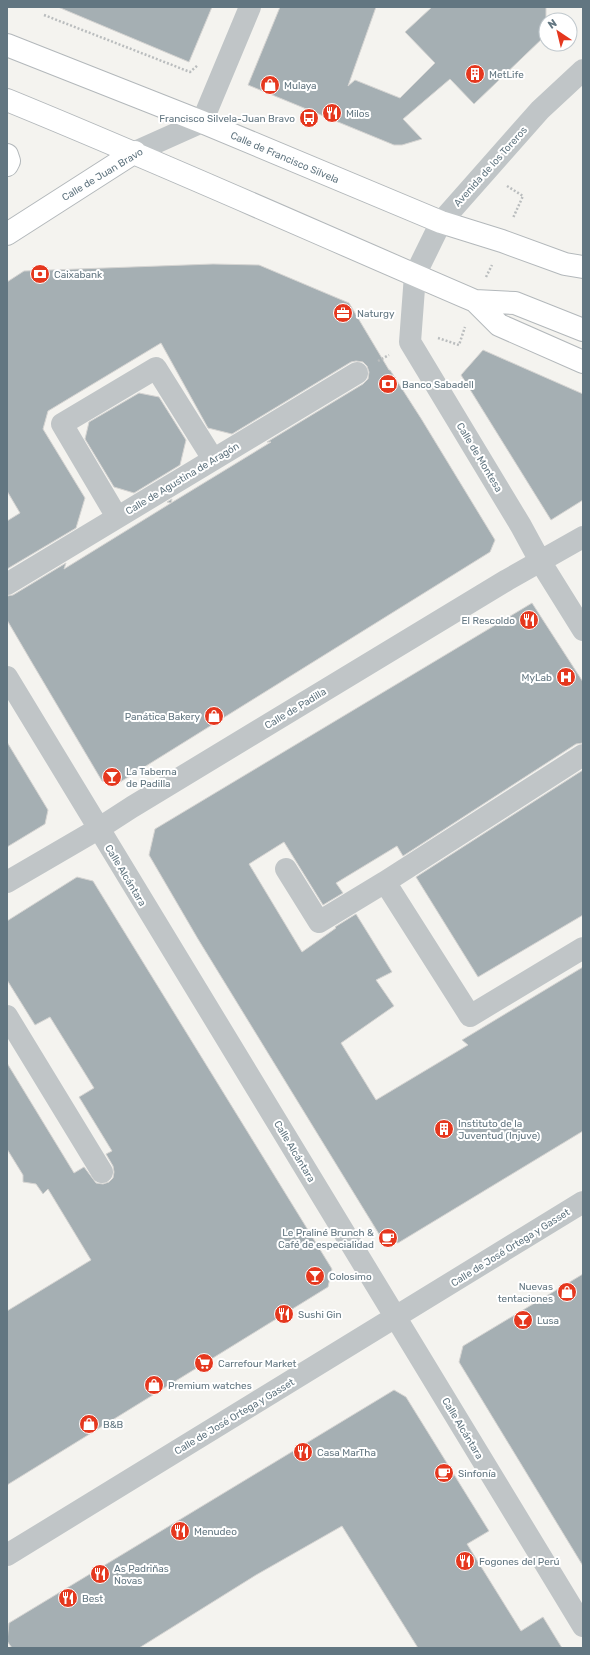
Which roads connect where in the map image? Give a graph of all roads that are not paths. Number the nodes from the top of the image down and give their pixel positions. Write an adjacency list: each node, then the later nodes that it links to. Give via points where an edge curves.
1 (250, 7): 5 (street)
2 (7, 44): 5 (main road, Calle de Francisco Silvela)
3 (583, 70): 9 (street, Avenida de los Toreros, via 540,110)
4 (7, 100): 6 (main road)
5 (202, 122): 6 (street, Calle de Juan Bravo); 9 (main road, Calle de Francisco Silvela)
6 (135, 152): 10 (main road, Calle de Juan Bravo); 12 (main road)
7 (7, 155): 8 (main road)
8 (7, 165)
9 (441, 222): 11 (main road, Calle de Francisco Silvela); 12 (street, Avenida de los Toreros)
10 (7, 234)
11 (574, 266): 13 (main road, Calle de Francisco Silvela)
12 (415, 275): 14 (main road); 21 (street, Calle de Montesa, via 410,336)
13 (583, 280)
14 (475, 301): 15 (main road, via 515,303); 16 (main road, via 500,326)
15 (583, 330)
16 (583, 362)
17 (357, 373): 18 (street, Calle de Agustina de Aragón)
18 (212, 459): 19 (street, Calle de Agustina de Aragón); 19 (street, via 156,368 62,424)
19 (117, 517): 22 (street, Calle de Agustina de Aragón)
20 (583, 537): 21 (street, Calle de Padilla)
21 (540, 561): 23 (street, Calle de Montesa); 26 (street, Calle de Padilla)
22 (7, 584)
23 (583, 630)
24 (7, 676): 26 (street, Calle Alcántara)
25 (583, 755): 29 (street)
26 (98, 829): 28 (street, Calle de Padilla); 34 (street, Calle Alcántara)
27 (286, 869): 29 (street, via 319,922)
28 (7, 882)
29 (385, 882): 30 (street, via 470,1016)
30 (583, 948)
31 (7, 1016): 32 (street)
32 (102, 1172)
33 (583, 1202): 34 (street, Calle de José Ortega y Gasset)
34 (395, 1317): 35 (street, Calle de José Ortega y Gasset); 36 (street, Calle Alcántara)
35 (7, 1555)
36 (583, 1626)

